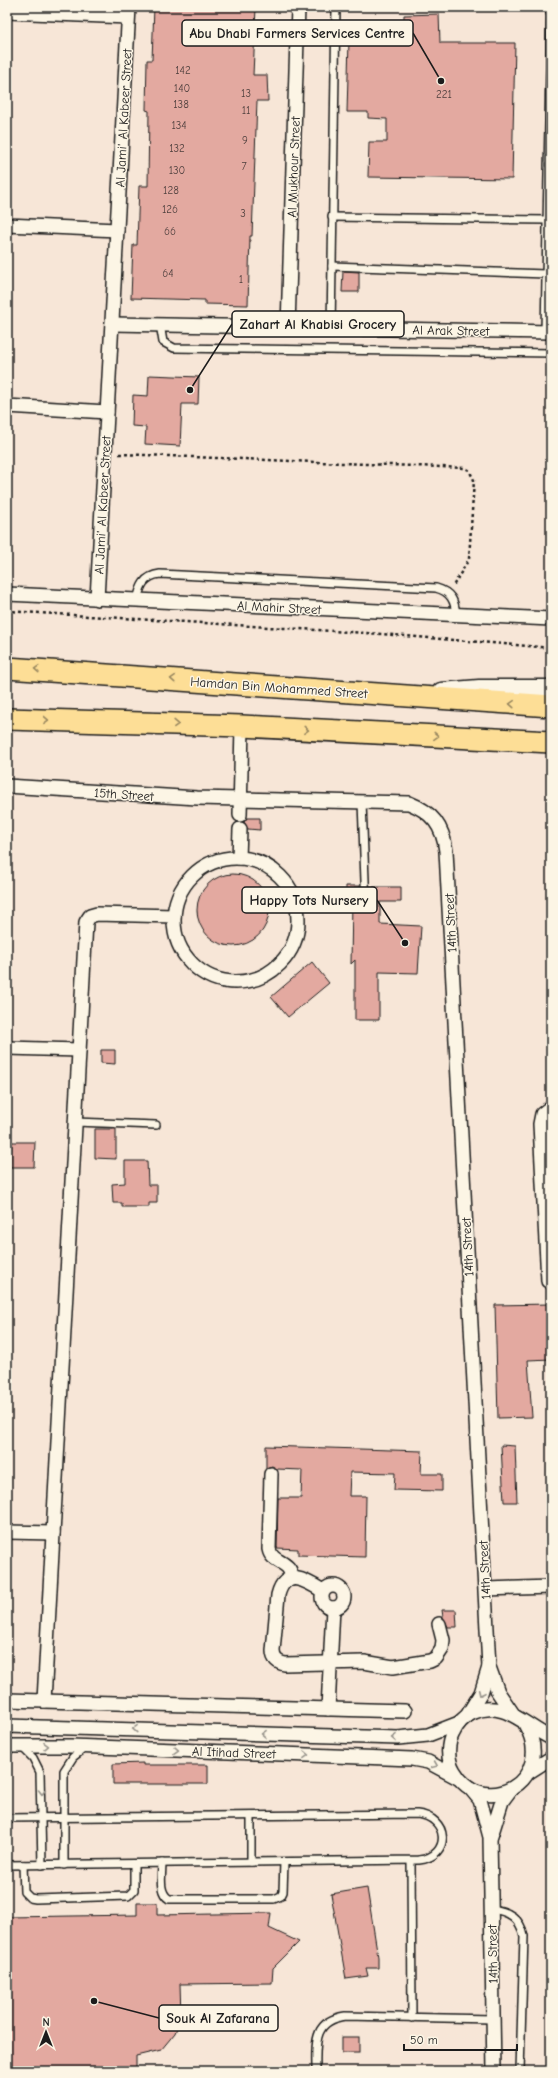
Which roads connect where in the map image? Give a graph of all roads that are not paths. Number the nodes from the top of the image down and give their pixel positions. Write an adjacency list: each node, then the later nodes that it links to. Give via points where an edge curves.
1 (298, 7): 14 (street, Al Mukhour Street)
2 (336, 7): 6 (lane)
3 (549, 7): 7 (lane, via 551,16)
4 (7, 12): 5 (street)
5 (129, 12): 9 (street, Al Jami' Al Kabeer Street)
6 (332, 217): 7 (lane); 10 (lane)
7 (547, 220): 11 (lane)
8 (7, 225): 9 (street)
9 (117, 230): 12 (street, Al Jami' Al Kabeer Street)
10 (332, 266): 11 (lane); 15 (lane)
11 (546, 274): 16 (lane)
12 (112, 324): 13 (street, Al Arak Street); 19 (street, Al Jami' Al Kabeer Street)
13 (160, 324): 14 (street, Al Arak Street); 17 (lane, via 163,342 174,348)
14 (288, 327): 15 (street, Al Arak Street)
15 (331, 328): 16 (street, Al Arak Street)
16 (548, 332)
17 (551, 353)
18 (7, 406): 19 (street)
19 (107, 412): 21 (street, Al Jami' Al Kabeer Street)
20 (7, 594): 21 (street, Al Mahir Street)
21 (97, 599): 22 (street, Al Mahir Street)
22 (137, 601): 23 (street, Al Mahir Street); 23 (lane, via 139,590 146,579 160,574 436,588 449,593 455,605)
23 (456, 616): 24 (street, Al Mahir Street)
24 (551, 619)
25 (7, 668): 27 (main road, Hamdan Bin Mohammed Street, one-way to 25)
26 (551, 688): 27 (street, via 479,688)
27 (395, 695): 28 (main road, Hamdan Bin Mohammed Street, one-way to 27)
28 (551, 706)
29 (7, 719): 30 (main road, one-way to 30)
30 (242, 726): 31 (main road, one-way to 31); 33 (street)
31 (551, 742)
32 (7, 786): 33 (street, 15th Street)
33 (241, 800): 34 (street, 15th Street); 35 (street)
34 (362, 802): 36 (street, 15th Street, via 409,803 422,808); 39 (lane)
35 (240, 815)
36 (440, 827): 52 (street, 14th Street, via 445,838 446,851)
37 (240, 829): 38 (street)
38 (239, 858): 40 (street, via 215,862 195,874 180,893); 40 (street, via 263,864 273,870 290,888 295,899 297,935 286,957 278,966 268,973 245,981 221,980 209,976 194,965 183,951 178,940)
39 (366, 907)
40 (174, 916): 42 (street, via 97,914 88,918)
41 (7, 1048): 42 (street)
42 (79, 1050): 44 (street)
43 (551, 1107): 46 (street, via 542,1114 540,1124)
44 (76, 1122): 45 (lane); 49 (street)
45 (156, 1125)
46 (548, 1281)
47 (271, 1474): 50 (street, via 269,1549 274,1558 290,1568)
48 (7, 1532): 49 (street)
49 (54, 1533): 59 (street)
50 (292, 1579): 53 (street, via 304,1579); 56 (street, via 284,1584 278,1595 274,1658 285,1664)
51 (551, 1587): 52 (street)
52 (486, 1589): 57 (street, 14th Street)
53 (323, 1591): 54 (street, via 322,1600 328,1607); 54 (street, via 332,1585 341,1588 344,1593 342,1603)
54 (333, 1608): 56 (street)
55 (439, 1624): 56 (street, via 443,1640 442,1649 436,1658 430,1661 393,1667 364,1662)
56 (330, 1662): 60 (street)
57 (489, 1667): 62 (street, 14th Street, via 498,1692); 63 (street, 14th Street, one-way to 63, via 481,1693)
58 (7, 1700): 59 (street)
59 (44, 1701): 60 (street)
60 (328, 1709): 61 (street)
61 (405, 1711)
62 (513, 1714): 63 (street, via 502,1709 490,1708 478,1711); 64 (street)
63 (463, 1720): 65 (street, Al Itihad Street, one-way to 65, via 428,1735 398,1738); 72 (street, via 451,1738 449,1756)
64 (525, 1724): 66 (street); 71 (street, via 534,1747 534,1760)
65 (7, 1726)
66 (551, 1738)
67 (7, 1746): 68 (street, Al Itihad Street)
68 (21, 1746): 69 (street, Al Itihad Street, one-way to 69); 78 (lane, one-way to 78, via 34,1758 40,1772)
69 (86, 1747): 72 (street, Al Itihad Street, one-way to 72, via 412,1759 428,1762); 76 (lane, via 73,1757 64,1772)
70 (551, 1758): 71 (street)
71 (529, 1772): 74 (street)
72 (458, 1778): 73 (street)
73 (470, 1788): 74 (street, via 483,1793 497,1794); 79 (street, 14th Street, via 480,1800)
74 (510, 1789): 79 (street, 14th Street, via 502,1801)
75 (251, 1816): 76 (lane); 80 (lane, via 417,1814 430,1817 440,1826 443,1840 441,1846 432,1856); 81 (lane)
76 (63, 1817): 78 (lane); 88 (lane)
77 (7, 1818): 78 (lane)
78 (42, 1818): 87 (lane)
79 (490, 1837): 89 (street, 14th Street)
80 (411, 1861): 82 (lane); 90 (lane)
81 (251, 1862): 82 (lane); 83 (lane)
82 (284, 1862): 83 (lane, via 284,1892 274,1899 169,1899 162,1890)
83 (162, 1863): 84 (lane)
84 (134, 1864): 86 (lane, via 134,1890 128,1896 36,1899 30,1898 24,1892); 88 (lane)
85 (7, 1865): 86 (lane)
86 (23, 1865): 87 (lane)
87 (42, 1865): 88 (lane)
88 (64, 1865)
89 (491, 1909): 91 (street, 14th Street); 94 (lane, via 504,1911 515,1918 524,1936)
90 (412, 2018): 91 (lane); 92 (lane, via 345,2016 326,2022 317,2037)
91 (493, 2019): 93 (street, 14th Street)
92 (316, 2071)
93 (494, 2071)
94 (520, 2071)

